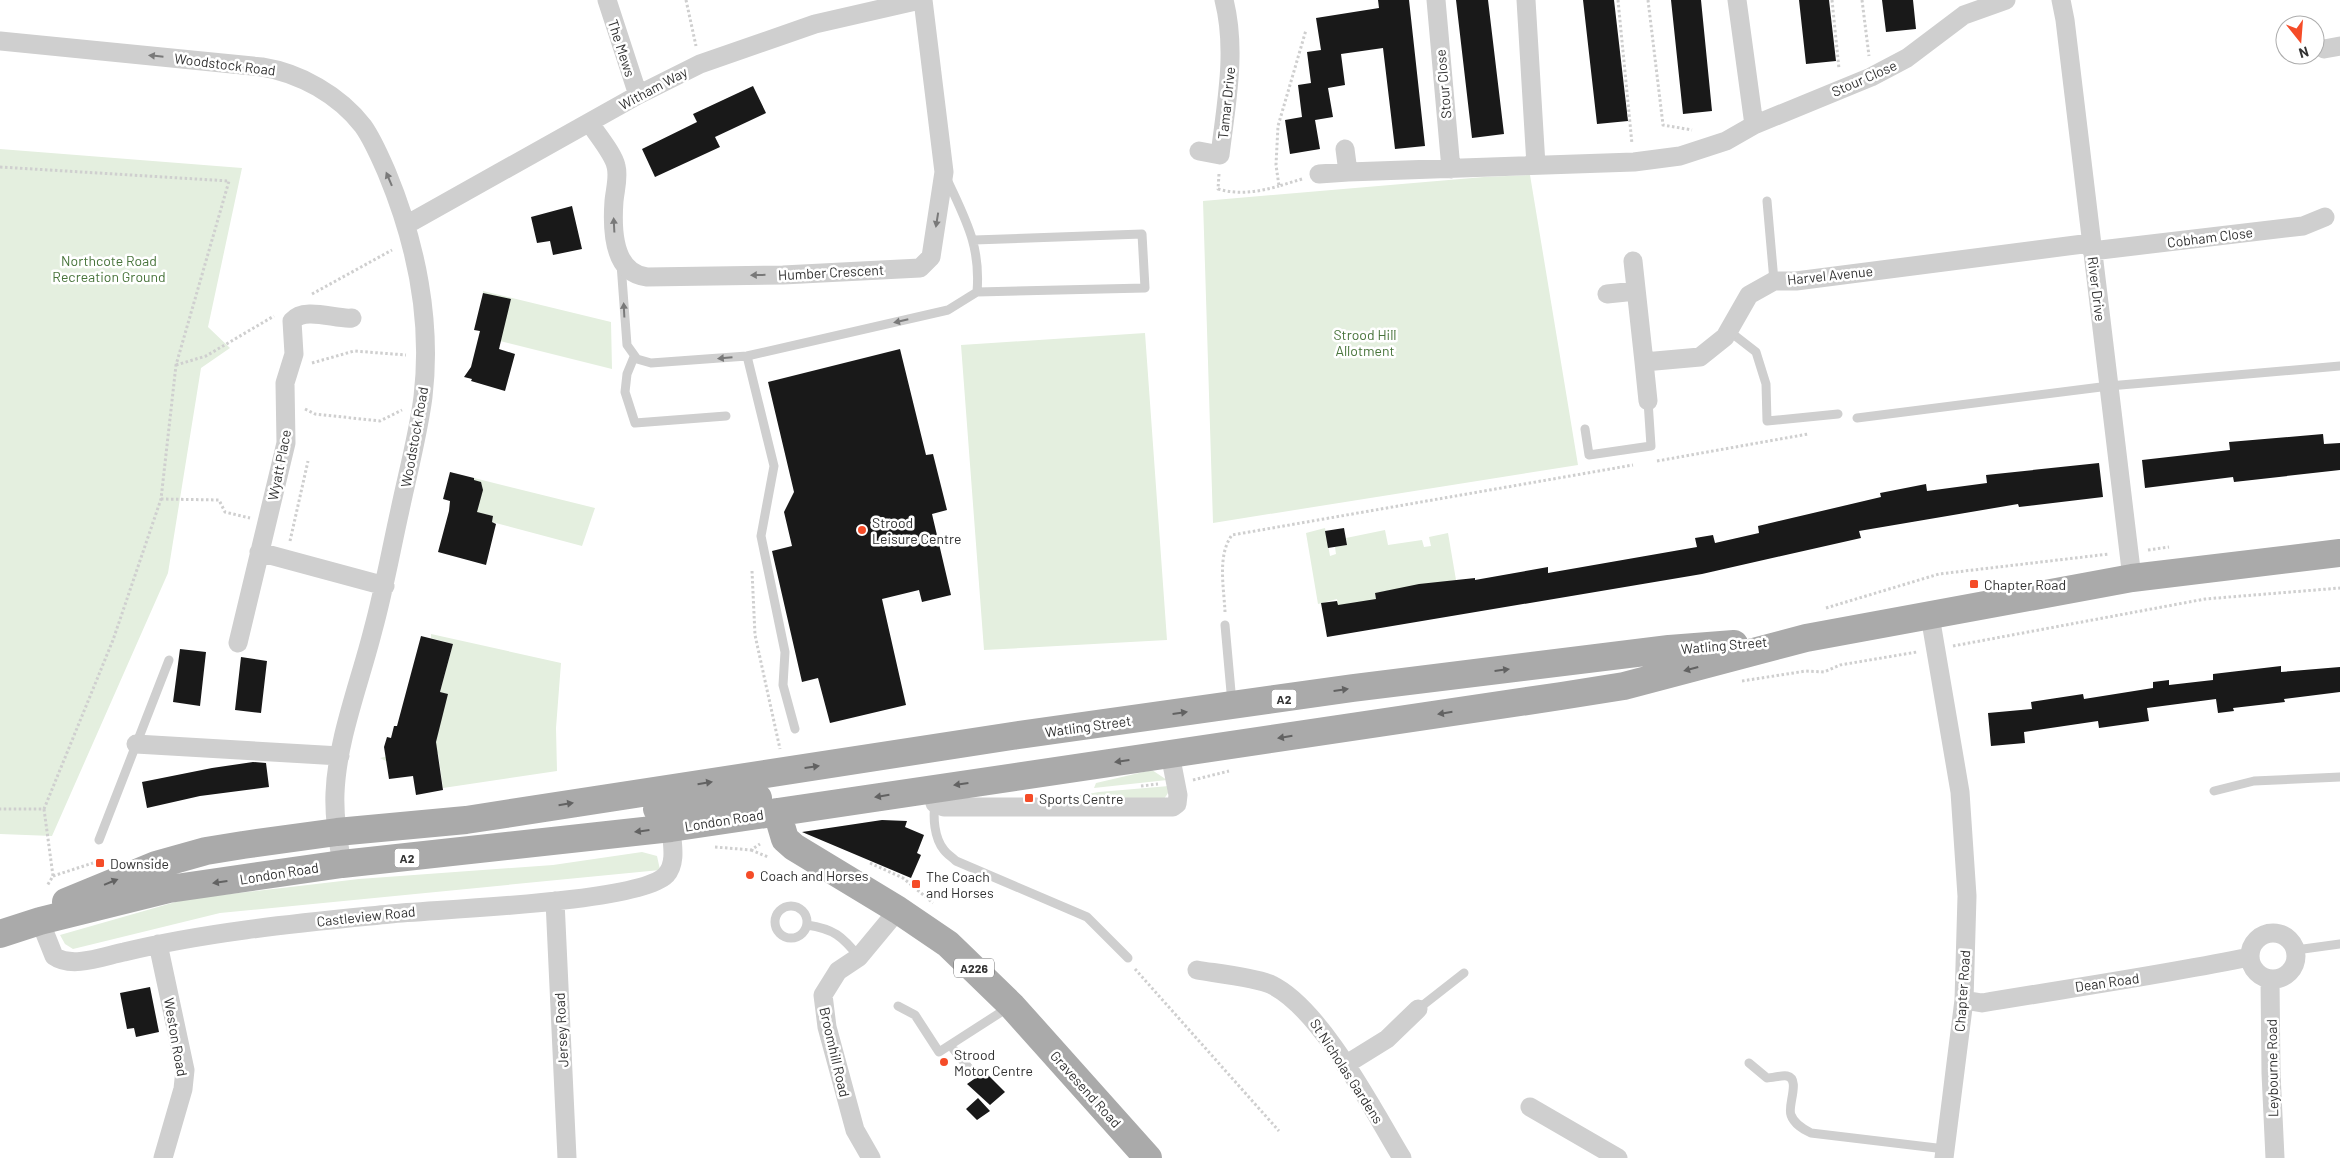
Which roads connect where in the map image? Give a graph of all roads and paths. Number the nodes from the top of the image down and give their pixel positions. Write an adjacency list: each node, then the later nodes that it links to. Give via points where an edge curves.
1 (607, 0): 20 (street, The Mews)
2 (686, 0): 18 (path)
3 (922, 0): 18 (street, Witham Way, via 815,24); 31 (street, Humber Crescent)
4 (1224, 0): 26 (street, Tamar Drive, via 1231,66)
5 (1436, 0): 30 (street, Stour Close)
6 (1526, 0): 28 (street)
7 (1618, 0): 27 (path)
8 (1648, 0): 23 (path, via 1663,125 1700,132)
9 (1737, 0): 22 (street)
10 (1832, 0): 19 (path)
11 (1862, 0): 17 (path)
12 (2006, 0): 14 (street, Stour Close)
13 (2061, 0): 39 (street, River Drive)
14 (1964, 8): 22 (street, Stour Close, via 1907,58 1871,77)
15 (1306, 30): 34 (path, via 1278,126 1276,165)
16 (0, 41): 37 (street, Woodstock Road, one-way to 16, via 379,154 362,124 343,106 295,75 262,68)
17 (1869, 56)
18 (700, 64): 20 (street, Witham Way)
19 (1839, 69)
20 (638, 95): 21 (street, Witham Way)
21 (590, 123): 37 (street, Witham Way); 40 (street, one-way to 21, via 613,223 616,165)
22 (1754, 125): 23 (street, Stour Close)
23 (1722, 142): 27 (street, Stour Close, via 1680,156)
24 (1346, 149): 32 (street)
25 (1199, 151): 26 (street, Tamar Drive)
26 (1220, 155): 34 (path, via 1218,189 1244,193)
27 (1634, 162): 28 (street, Stour Close)
28 (1536, 165): 30 (street, Stour Close)
29 (0, 167): 66 (path, via 229,180 176,365)
30 (1451, 169): 32 (street, Stour Close)
31 (944, 172): 38 (lane); 40 (street, Humber Crescent, one-way to 40, via 931,257 920,268 647,278 632,272)
32 (1348, 172): 33 (street, Stour Close)
33 (1319, 174): 34 (path)
34 (1279, 186)
35 (1767, 201): 42 (lane)
36 (2325, 217): 39 (street, Cobham Close, via 2303,226)
37 (406, 225): 73 (street, Woodstock Road, via 422,298 424,384)
38 (974, 240): 44 (lane, via 979,267); 44 (lane, via 1142,234 1145,288)
39 (2092, 247): 42 (street, Harvel Avenue); 54 (street, River Drive)
40 (621, 261): 49 (lane, one-way to 40, via 627,345)
41 (1634, 261): 43 (street)
42 (1774, 281): 47 (street, Harvel Avenue, via 1749,295)
43 (1636, 291): 45 (street); 51 (street)
44 (977, 292): 50 (lane, one-way to 50, via 948,310)
45 (1608, 294)
46 (352, 318): 67 (street, Wyatt Place, via 324,314 298,316 292,320 294,357 286,383 287,434)
47 (1729, 331): 51 (street, Harvel Avenue, via 1700,357); 58 (lane, via 1756,352 1766,384 1767,421)
48 (414, 356): 52 (path, via 354,351 333,355)
49 (634, 356): 50 (lane, one-way to 49, via 655,364); 59 (lane, via 625,392 635,423)
50 (747, 356): 68 (lane, via 774,466)
51 (1644, 362): 55 (street)
52 (307, 366)
53 (2340, 366): 54 (lane)
54 (2109, 386): 60 (lane); 72 (street, River Drive)
55 (1648, 401): 61 (lane, via 1651,446 1589,455)
56 (302, 407): 57 (path, via 315,414 380,422)
57 (407, 409)
58 (1838, 414)
59 (726, 416)
60 (1857, 418)
61 (1585, 429)
62 (1812, 433): 64 (path)
63 (308, 461): 69 (path)
64 (1651, 462)
65 (1642, 464): 76 (path, via 1232,535 1225,544)
66 (161, 499): 67 (path, via 220,500 226,512); 97 (path, via 113,640)
67 (266, 522): 70 (street, Wyatt Place)
68 (761, 536): 84 (lane, via 785,652 783,685); 88 (path, via 752,573 755,635)
69 (288, 548)
70 (259, 552): 73 (street); 78 (street, Wyatt Place)
71 (2340, 553): 72 (main road, A2)
72 (2132, 578): 75 (main road, A2)
73 (385, 586): 90 (street, Woodstock Road)
74 (2340, 588): 79 (path, via 2205,599)
75 (1930, 616): 77 (main road, A2); 79 (street, Chapter Road)
76 (1225, 625): 82 (lane)
77 (1806, 638): 82 (main road, Watling Street / A2, one-way to 77, via 1659,651); 83 (main road, Watling Street / A2, one-way to 83, via 1624,686)
78 (238, 642)
79 (1935, 649): 81 (path, via 1840,665 1824,672 1806,671); 122 (street, Chapter Road, via 1960,792 1967,896)
80 (169, 660): 85 (lane)
81 (1741, 682)
82 (1233, 706): 83 (main road, Watling Street, via 1237,721 1248,724 1349,710); 86 (main road, Watling Street / A2, one-way to 82)
83 (1401, 720): 89 (main road, Watling Street / A2, one-way to 89)
84 (795, 729)
85 (136, 744): 90 (street); 100 (lane)
86 (943, 747): 89 (main road, Watling Street, via 994,756 1162,732 1168,736); 91 (main road, Watling Street / A2, one-way to 86)
87 (786, 748): 88 (path)
88 (780, 749): 91 (path)
89 (1170, 754): 94 (main road, Watling Street / A2, one-way to 94); 94 (street, Watling Street, via 1178,800 1173,807 947,807)
90 (340, 756): 99 (street, Woodstock Road, via 335,792)
91 (767, 762): 95 (main road, London Road / A2, one-way to 91)
92 (2340, 777): 93 (lane, via 2254,781)
93 (2214, 791)
94 (933, 796): 98 (main road, Watling Street / A2, one-way to 98); 118 (lane, via 939,840 956,861 1087,917)
95 (670, 808): 98 (main road, London Road / A2); 99 (main road, London Road / A2, one-way to 95, via 466,820 562,824); 102 (main road, London Road / A2, one-way to 102); 108 (street, Castleview Road, via 673,862 662,879 606,895)
96 (0, 809): 97 (path)
97 (44, 809): 107 (path, via 52,876)
98 (777, 812): 109 (main road, Gravesend Road / A226, via 785,839 794,847)
99 (337, 832): 102 (main road, London Road, via 366,845 430,840); 106 (street, Woodstock Road); 110 (main road, London Road / A2, one-way to 99, via 45,911 156,865 226,848)
100 (98, 840)
101 (760, 844): 104 (path)
102 (521, 846): 106 (main road, London Road / A2)
103 (706, 847): 104 (path)
104 (751, 850): 105 (path)
105 (770, 859)
106 (342, 864): 110 (main road, London Road / A2, one-way to 110, via 169,889)
107 (44, 891)
108 (555, 901): 113 (street, Castleview Road, via 279,925); 134 (street, Jersey Road)
109 (898, 910): 116 (street, Broomhill Road); 124 (main road, Gravesend Road / A226, via 940,937)
110 (40, 921): 112 (main road, London Road / A2); 113 (street, Castleview Road, via 52,953 56,958 65,960 84,960)
111 (807, 925): 116 (lane, via 828,928 846,941)
112 (0, 934)
113 (158, 944): 133 (street, Weston Road, via 185,1078)
114 (2340, 944): 115 (lane)
115 (2296, 950): 117 (street, via 2286,936 2270,933 2258,938); 121 (street, via 2296,963 2290,973)
116 (859, 957): 135 (street, Broomhill Road, via 838,972 823,995 831,1043 855,1130)
117 (2250, 957): 121 (street, via 2258,974); 122 (street, Dean Road, via 2168,974 1982,1003)
118 (1128, 958): 131 (path)
119 (1197, 970): 128 (street, St Nicholas Gardens, via 1271,984 1308,1012)
120 (1464, 973): 125 (lane)
121 (2270, 979): 139 (street, Leybourne Road)
122 (1964, 1000): 132 (street, Chapter Road)
123 (898, 1006): 126 (lane, via 915,1015 940,1052)
124 (1012, 1006): 126 (lane); 136 (main road, Gravesend Road / A226)
125 (1418, 1009): 128 (street, via 1387,1039)
126 (950, 1045): 129 (lane)
127 (1749, 1063): 132 (lane, via 1767,1078 1786,1076 1792,1079 1790,1115 1801,1128 1811,1133)
128 (1345, 1065): 137 (street, St Nicholas Gardens)
129 (973, 1073)
130 (1530, 1106): 138 (street)
131 (1279, 1131)
132 (1944, 1154)
133 (163, 1158)
134 (567, 1158)
135 (871, 1158)
136 (1148, 1158)
137 (1402, 1158)
138 (1618, 1158)
139 (2275, 1158)

